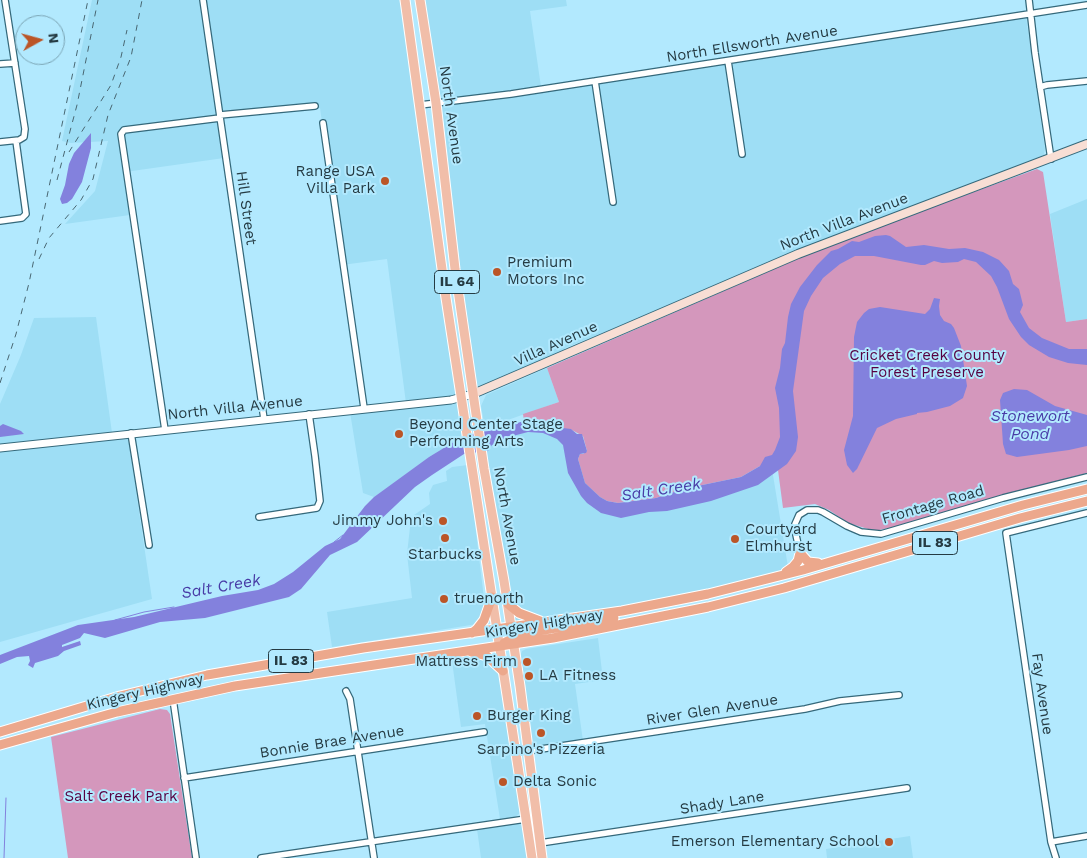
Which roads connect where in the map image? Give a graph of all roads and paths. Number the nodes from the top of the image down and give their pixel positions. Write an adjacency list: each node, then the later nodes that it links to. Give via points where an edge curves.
1 (5, 0): 9 (street)
2 (202, 0): 18 (street, Hill Street)
3 (405, 0): 16 (main road, North Avenue / IL 64)
4 (420, 0): 15 (main road, North Avenue / IL 64)
5 (1029, 0): 7 (street)
6 (1087, 5): 7 (street, North Ellsworth Avenue)
7 (1030, 15): 8 (street, North Ellsworth Avenue); 14 (street)
8 (728, 61): 12 (street, North Ellsworth Avenue); 23 (street)
9 (15, 62): 10 (street)
10 (0, 64)
11 (15, 65): 20 (street, via 25,129 24,137)
12 (595, 81): 15 (street, North Ellsworth Avenue); 25 (street)
13 (1087, 81): 14 (street)
14 (1040, 87): 24 (street)
15 (436, 103): 16 (street, North Ellsworth Avenue); 28 (main road, North Avenue / IL 64)
16 (420, 105): 29 (main road, IL 64)
17 (315, 106): 18 (street)
18 (220, 116): 32 (street, Hill Street); 33 (street, via 124,130 120,134)
19 (323, 123): 30 (street)
20 (16, 141): 21 (street); 26 (street, via 26,211 24,217)
21 (0, 142)
22 (1087, 144): 24 (main road, North Villa Avenue)
23 (742, 154)
24 (1051, 159): 27 (main road, North Villa Avenue, via 798,254)
25 (613, 202)
26 (0, 221)
27 (649, 317): 28 (main road, Villa Avenue)
28 (473, 394): 29 (street, North Villa Avenue); 46 (main road, North Avenue / IL 64)
29 (462, 398): 30 (street, North Villa Avenue); 45 (main road, IL 64)
30 (364, 408): 31 (street, North Villa Avenue)
31 (309, 414): 32 (street, North Villa Avenue); 40 (street, via 320,501 318,508)
32 (264, 419): 33 (street, North Villa Avenue)
33 (165, 430): 34 (street, North Villa Avenue)
34 (131, 433): 35 (street, North Villa Avenue); 41 (street)
35 (0, 448)
36 (1087, 477): 42 (street, Frontage Road, via 881,534 861,532 823,512 807,510 795,524)
37 (1087, 490): 43 (highway, IL 83, via 1023,505)
38 (1087, 501): 52 (highway, Kingery Highway / IL 83, via 708,607)
39 (1087, 513): 69 (street, Fay Avenue, via 1006,533)
40 (259, 517)
41 (149, 544)
42 (800, 553): 43 (highway, via 811,564); 44 (highway, via 793,567)
43 (832, 561): 44 (highway, IL 83)
44 (780, 576): 47 (highway, IL 83)
45 (492, 597): 50 (main road, IL 64); 51 (highway, via 484,620)
46 (508, 604): 48 (highway, via 519,614); 49 (main road, North Avenue / IL 64)
47 (656, 604): 48 (highway, IL 83); 52 (highway, via 640,613 529,632)
48 (545, 622): 49 (highway, Kingery Highway / IL 83)
49 (511, 626): 50 (highway, Kingery Highway / IL 83); 52 (main road, North Avenue / IL 64)
50 (497, 628): 51 (highway, Kingery Highway / IL 83); 53 (main road, IL 64)
51 (470, 634): 59 (highway, Kingery Highway / IL 83, via 363,648 207,675 120,696)
52 (513, 641): 53 (highway, Kingery Highway / IL 83); 63 (main road, North Avenue / IL 64)
53 (499, 646): 54 (highway, Kingery Highway / IL 83); 55 (main road, IL 64)
54 (463, 651): 55 (highway, via 487,656); 58 (highway, Kingery Highway / IL 83, via 235,686)
55 (503, 671): 66 (main road, IL 64)
56 (346, 691): 62 (street)
57 (899, 695): 63 (street, River Glen Avenue, via 840,701)
58 (173, 699): 61 (highway, Kingery Highway / IL 83); 64 (street)
59 (0, 732)
60 (484, 732): 62 (street, Bonnie Brae Avenue)
61 (0, 745)
62 (358, 751): 64 (street, Bonnie Brae Avenue); 68 (street)
63 (528, 751): 70 (main road, North Avenue / IL 64)
64 (184, 778): 71 (street)
65 (907, 788): 70 (street, Shady Lane)
66 (526, 818): 68 (street); 74 (main road, IL 64)
67 (1087, 836): 69 (street)
68 (372, 842): 72 (street); 73 (street)
69 (1051, 842): 76 (street, Fay Avenue)
70 (540, 843): 75 (main road, North Avenue / IL 64)
71 (196, 858)
72 (261, 858)
73 (374, 858)
74 (532, 858)
75 (542, 858)
76 (1056, 858)

